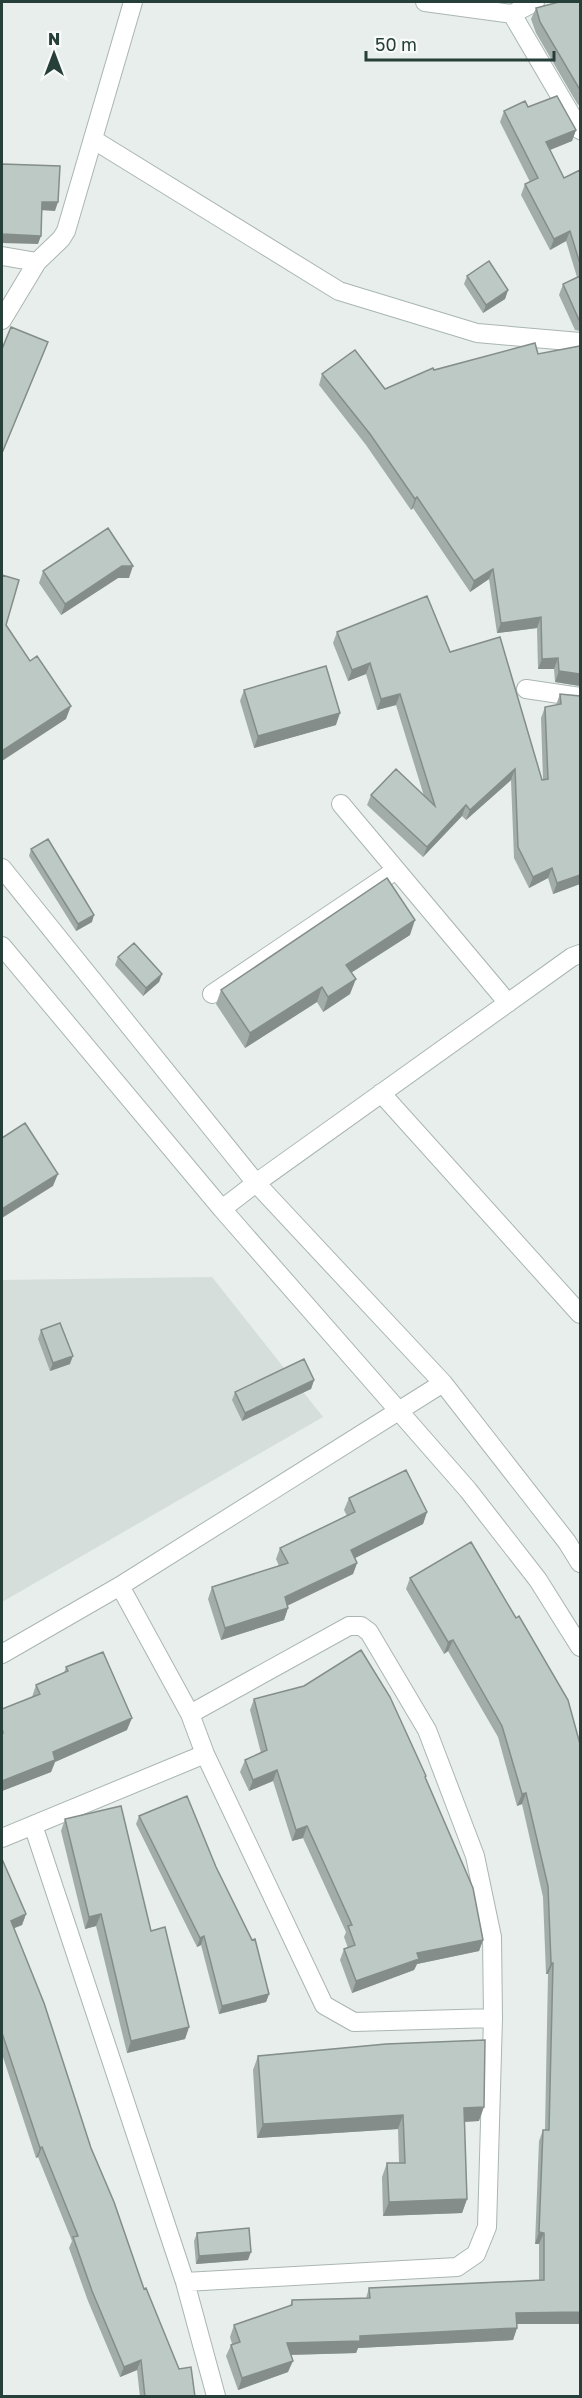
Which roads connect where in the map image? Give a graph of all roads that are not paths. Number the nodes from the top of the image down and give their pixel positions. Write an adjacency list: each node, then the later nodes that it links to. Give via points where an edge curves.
1 (133, 2): 6 (street)
2 (425, 2): 4 (street)
3 (535, 2): 4 (street)
4 (512, 14): 5 (street)
5 (580, 130)
6 (94, 140): 8 (street, via 66,231); 10 (street, via 339,291 477,333)
7 (2, 256): 8 (street)
8 (37, 262): 9 (street)
9 (2, 320)
10 (580, 342)
11 (526, 689): 12 (street)
12 (580, 697)
13 (341, 804): 15 (street)
14 (2, 868): 21 (street)
15 (396, 870): 18 (street); 19 (street)
16 (2, 946): 22 (street)
17 (580, 954): 19 (street)
18 (212, 994)
19 (508, 1003): 20 (street)
20 (381, 1093): 21 (street); 23 (street)
21 (256, 1183): 22 (street); 24 (street)
22 (222, 1209): 25 (street)
23 (580, 1314)
24 (443, 1383): 25 (street); 26 (street)
25 (400, 1411): 27 (street); 28 (street, via 538,1580)
26 (580, 1563)
27 (120, 1586): 29 (street); 30 (street)
28 (580, 1647)
29 (2, 1654)
30 (190, 1714): 31 (street); 34 (street, via 349,1626 361,1626 369,1632 427,1730 475,1856 492,1937)
31 (205, 1755): 32 (street); 34 (street, via 324,2005 354,2022)
32 (33, 1825): 33 (street); 35 (street)
33 (2, 1838)
34 (493, 2018): 35 (street, via 487,2227 476,2254 458,2267)
35 (185, 2282): 36 (street)
36 (216, 2397)

